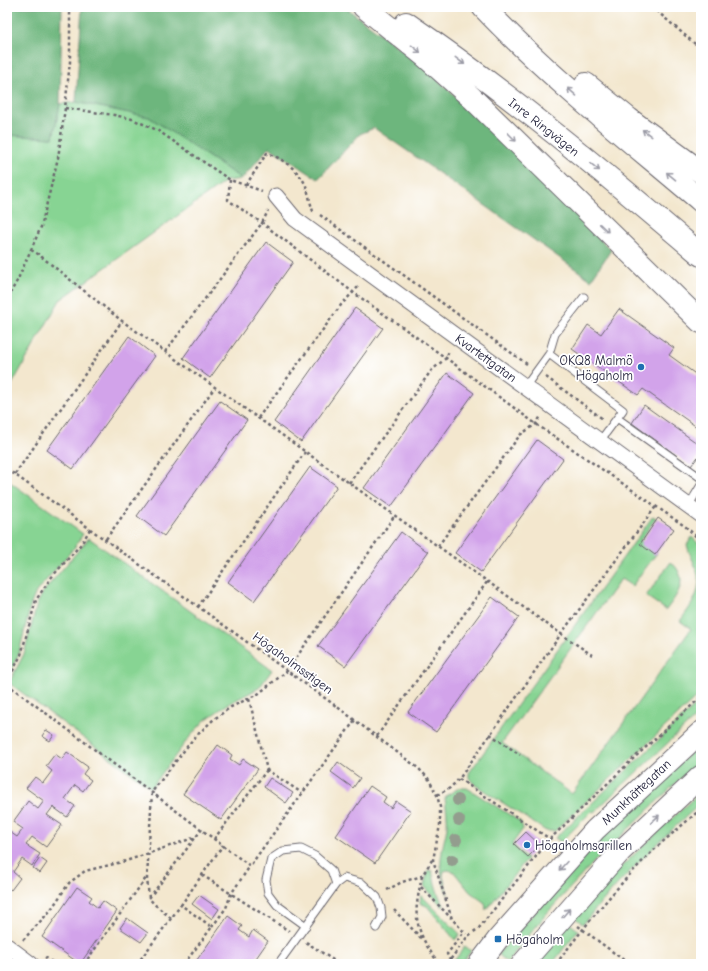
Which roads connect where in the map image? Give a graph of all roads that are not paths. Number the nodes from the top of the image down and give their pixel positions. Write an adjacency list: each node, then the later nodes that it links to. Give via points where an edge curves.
1 (364, 7): 10 (highway, one-way to 10, via 472,98)
2 (382, 7): 8 (highway, Inre Ringvägen, one-way to 8, via 486,80)
3 (483, 7): 7 (highway, one-way to 3, via 569,90)
4 (495, 7): 5 (highway, one-way to 4, via 629,119)
5 (701, 172)
6 (276, 196): 12 (street, Kvartettgatan, via 295,219)
7 (701, 201)
8 (701, 255)
9 (584, 297): 11 (lane, via 555,334)
10 (701, 322)
11 (549, 354): 12 (lane); 13 (lane, via 622,410)
12 (525, 387): 14 (street, Kvartettgatan)
13 (617, 418): 14 (lane); 15 (lane)
14 (600, 441): 17 (street, Kvartettgatan)
15 (701, 478)
16 (701, 485): 17 (lane)
17 (689, 505): 18 (street, Kvartettgatan)
18 (701, 515)
19 (701, 732): 27 (street, Munkhättegatan, one-way to 27, via 595,830)
20 (701, 776): 28 (street, one-way to 20, via 621,851)
21 (336, 884): 22 (lane); 22 (lane, via 331,870 315,856 301,849 283,851 271,859 266,880 268,893 277,905); 23 (lane, via 344,878 362,883 377,897 382,908 382,917)
22 (306, 926): 26 (lane)
23 (376, 928)
24 (7, 946): 25 (street)
25 (31, 964)
26 (278, 964)
27 (479, 964)
28 (522, 964)

